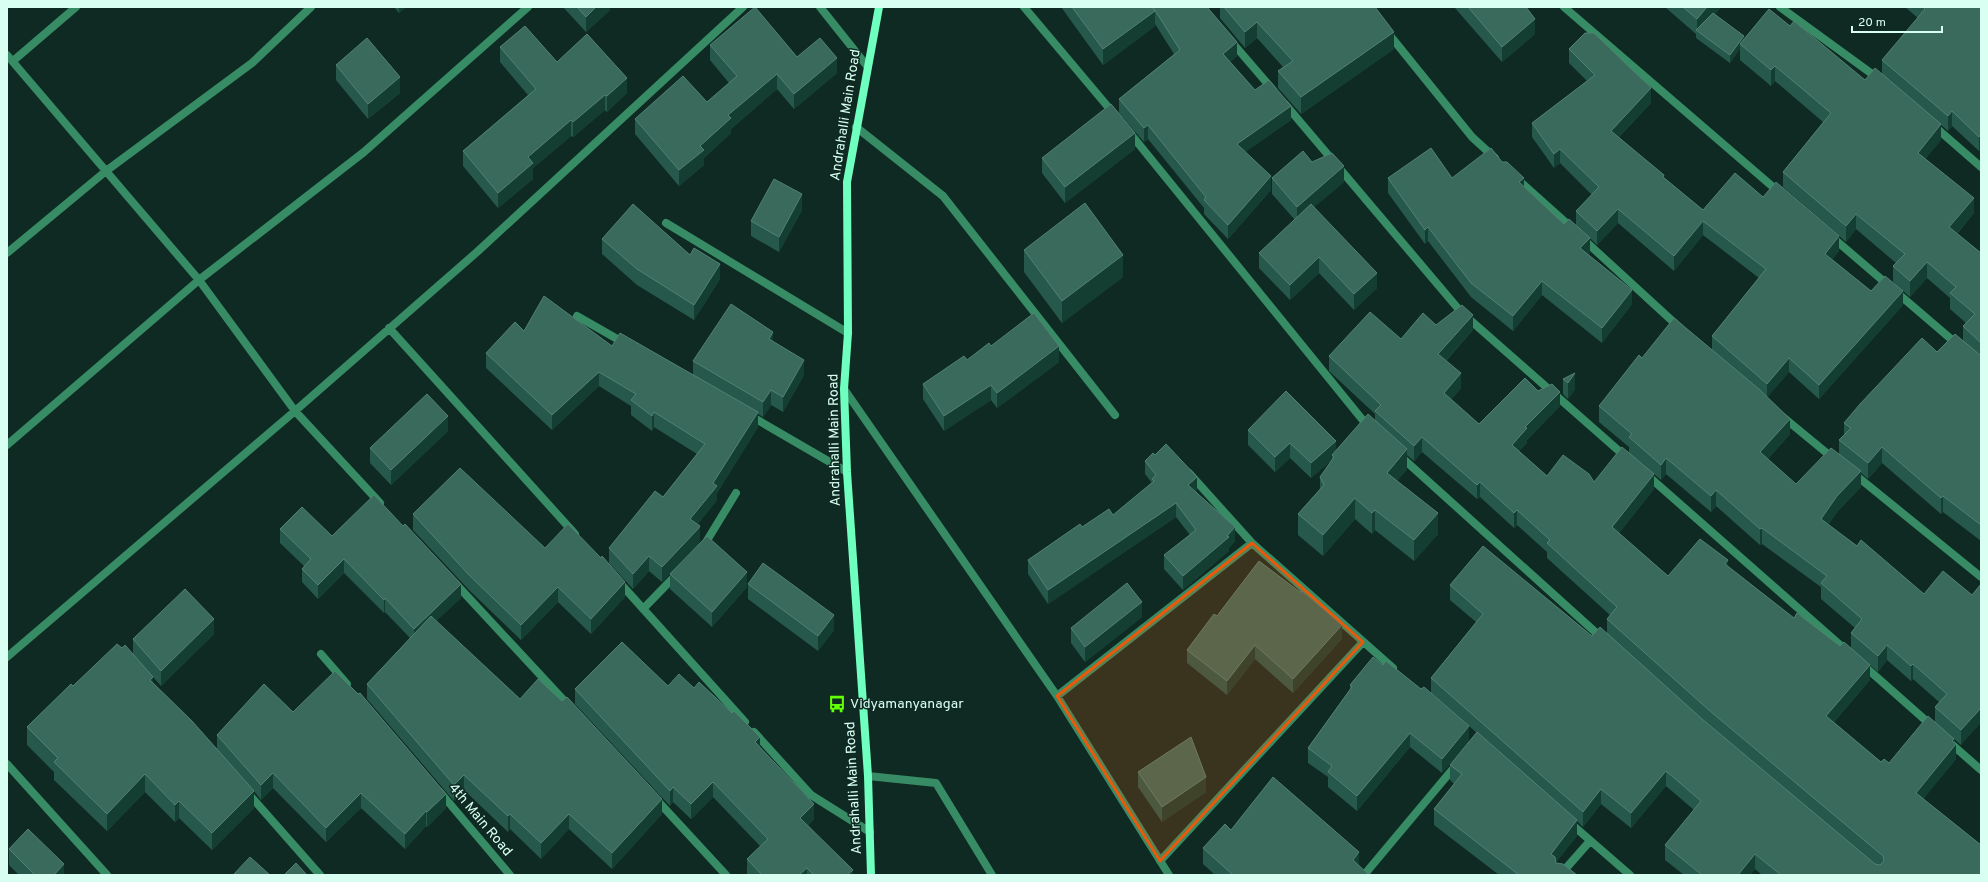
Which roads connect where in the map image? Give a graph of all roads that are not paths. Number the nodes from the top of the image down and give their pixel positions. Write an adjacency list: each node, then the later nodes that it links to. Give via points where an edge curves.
1 (76, 7): 12 (street)
2 (311, 7): 18 (street, via 252,63)
3 (528, 7): 23 (street, via 364,152)
4 (744, 7): 25 (street, via 483,247)
5 (820, 7): 13 (street)
6 (878, 7): 13 (main road, Andrahalli Main Road)
7 (1024, 7): 35 (street)
8 (1564, 7): 19 (street)
9 (1780, 7): 14 (street)
10 (1383, 26): 27 (street, via 1472,137)
11 (1223, 31): 60 (street, via 1461,312)
12 (10, 58): 18 (street)
13 (867, 66): 16 (main road, Andrahalli Main Road)
14 (1884, 84)
15 (1924, 118): 17 (street)
16 (856, 127): 26 (main road, Andrahalli Main Road, via 848,182); 34 (street, via 943,196)
17 (1981, 167)
18 (106, 171): 22 (street); 23 (street)
19 (1788, 199)
20 (666, 223): 26 (street)
21 (1824, 230): 29 (street)
22 (7, 253)
23 (199, 280): 31 (street); 36 (street)
24 (577, 316): 28 (street)
25 (389, 328): 31 (street); 42 (street)
26 (848, 333): 30 (main road, Andrahalli Main Road)
27 (1688, 335)
28 (633, 348)
29 (1963, 350)
30 (844, 389): 39 (main road, Andrahalli Main Road); 56 (street)
31 (295, 412): 41 (street); 53 (street)
32 (743, 412): 39 (street)
33 (1778, 413): 47 (street)
34 (1115, 415)
35 (1378, 437)
36 (7, 445)
37 (1390, 447): 51 (street)
38 (1188, 471): 43 (street)
39 (847, 472): 61 (main road, Andrahalli Main Road)
40 (736, 493): 44 (street, via 706,544)
41 (387, 510)
42 (579, 539)
43 (1252, 543): 50 (street); 56 (street)
44 (695, 555)
45 (685, 566): 49 (street)
46 (611, 574): 49 (street)
47 (1981, 577)
48 (452, 580): 57 (street)
49 (643, 609): 66 (street, via 811,795)
50 (1363, 642): 54 (street); 68 (street)
51 (1611, 646)
52 (322, 654): 55 (street)
53 (7, 657)
54 (1399, 673)
55 (352, 690)
56 (1056, 696): 68 (street)
57 (575, 713)
58 (1461, 760): 76 (street)
59 (7, 764): 69 (street)
60 (1981, 770)
61 (868, 776): 66 (main road, Andrahalli Main Road); 74 (street, via 936,783)
62 (434, 785): 71 (street, 4th Main Road)
63 (242, 786): 70 (street)
64 (651, 794): 72 (street)
65 (1560, 814): 67 (street)
66 (870, 832): 73 (main road, Andrahalli Main Road)
67 (1590, 841): 77 (street); 78 (street)
68 (1160, 861): 75 (street)
69 (108, 875)
70 (320, 875)
71 (510, 875)
72 (726, 875)
73 (871, 875)
74 (992, 875)
75 (1169, 875)
76 (1364, 875)
77 (1560, 875)
78 (1630, 875)

